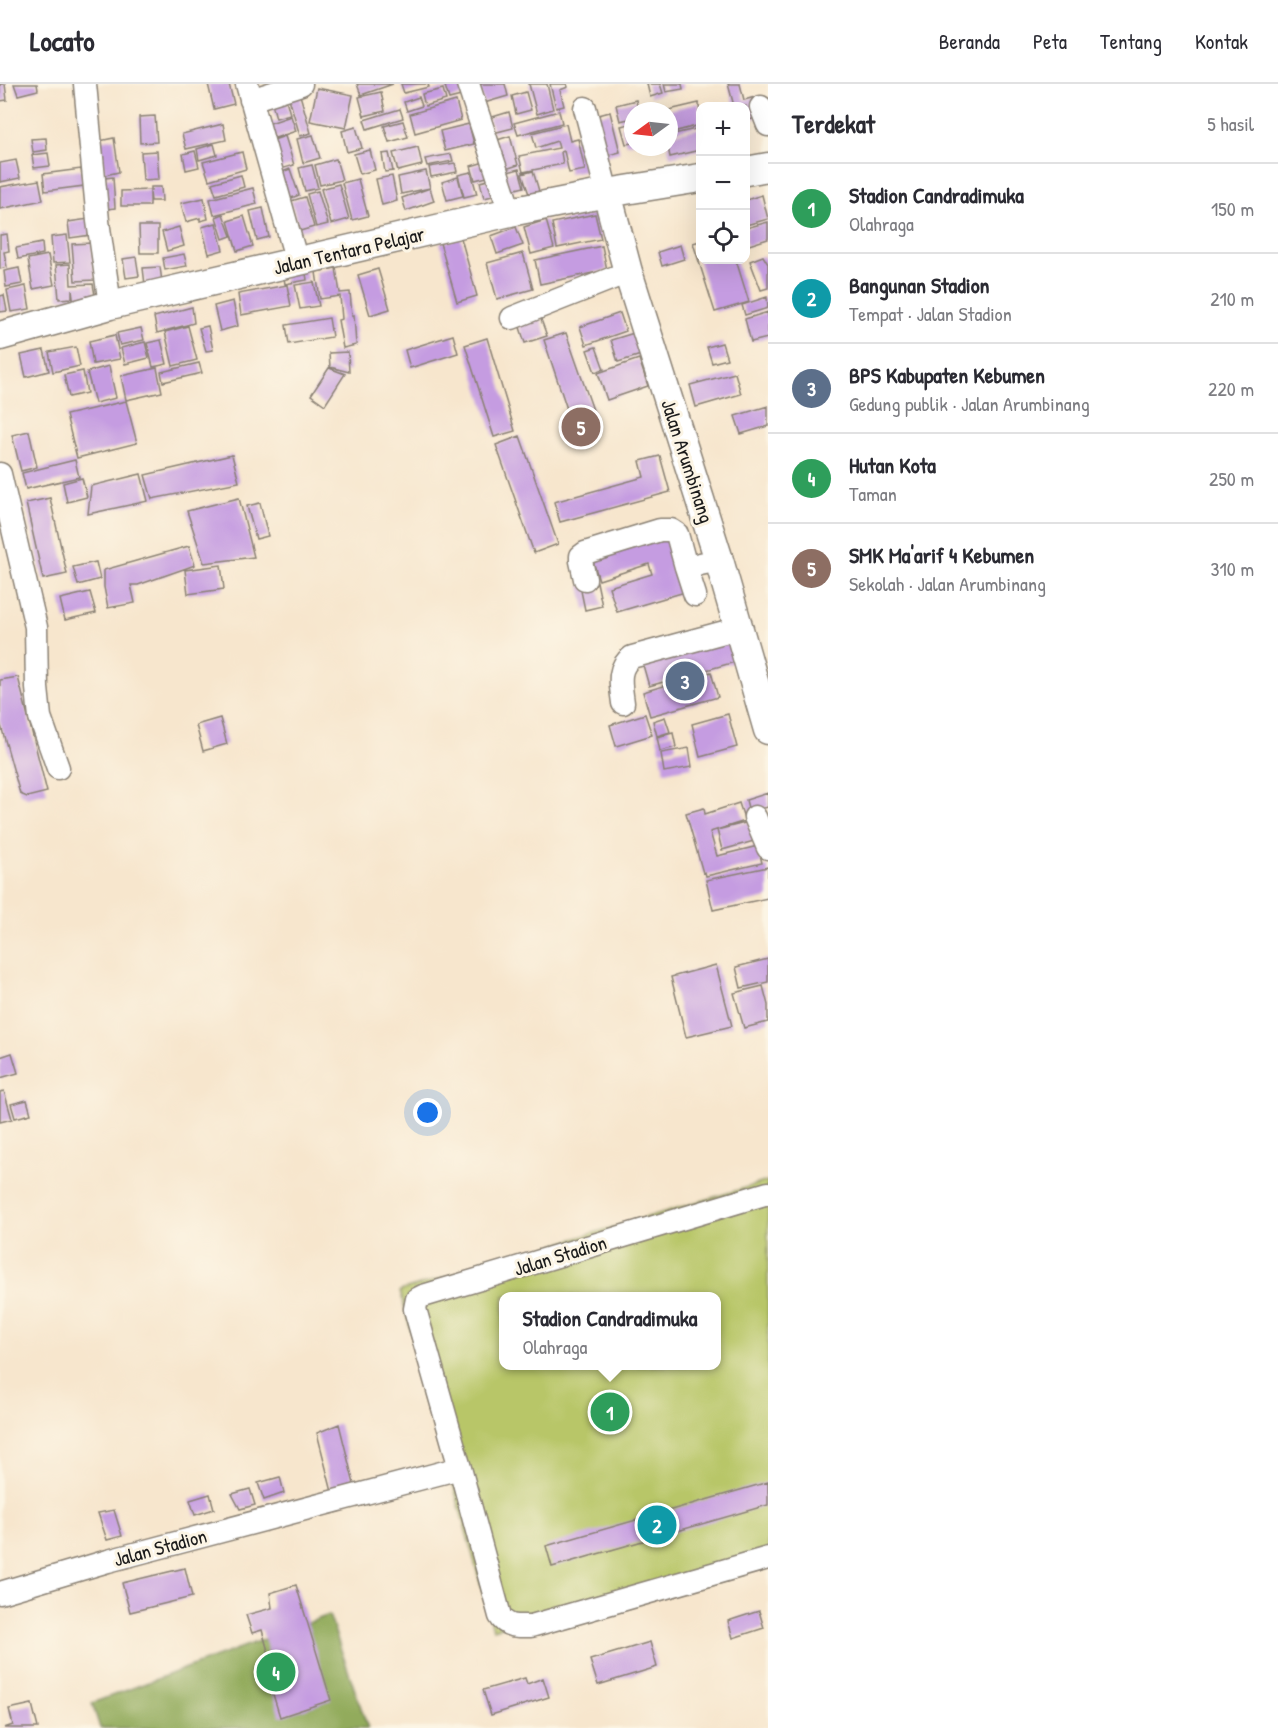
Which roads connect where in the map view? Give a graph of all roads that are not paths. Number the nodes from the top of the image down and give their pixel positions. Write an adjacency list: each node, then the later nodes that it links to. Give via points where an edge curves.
1 (85, 84): 13 (street)
2 (301, 84): 4 (street)
3 (468, 84): 10 (street)
4 (249, 92): 11 (street)
5 (585, 108): 9 (street)
6 (768, 168): 7 (main road)
7 (750, 170)
8 (696, 179): 9 (main road, Jalan Tentara Pelajar)
9 (607, 193): 10 (main road, Jalan Tentara Pelajar); 12 (main road, Jalan Arumbinang)
10 (510, 212): 11 (main road, Jalan Tentara Pelajar)
11 (297, 262): 13 (main road, Jalan Tentara Pelajar)
12 (628, 272): 14 (street); 17 (main road, Jalan Arumbinang)
13 (110, 305): 15 (main road, Jalan Tentara Pelajar)
14 (512, 318)
15 (0, 336)
16 (0, 474): 24 (street, via 36,627 40,717)
17 (719, 560): 18 (street); 21 (main road, Jalan Arumbinang)
18 (686, 567): 19 (street, via 677,534 660,530 585,553 581,556); 20 (street)
19 (585, 579)
20 (695, 595)
21 (739, 628): 22 (street, via 632,657 621,669); 23 (main road, Jalan Arumbinang)
22 (623, 703)
23 (768, 730)
24 (58, 768)
25 (755, 817): 26 (street)
26 (768, 848)
27 (768, 1193): 28 (street, Jalan Stadion, via 417,1299 415,1309)
28 (460, 1468): 29 (street, Jalan Stadion, via 500,1616 512,1626 531,1626); 30 (street, Jalan Stadion)
29 (768, 1558)
30 (0, 1593)

